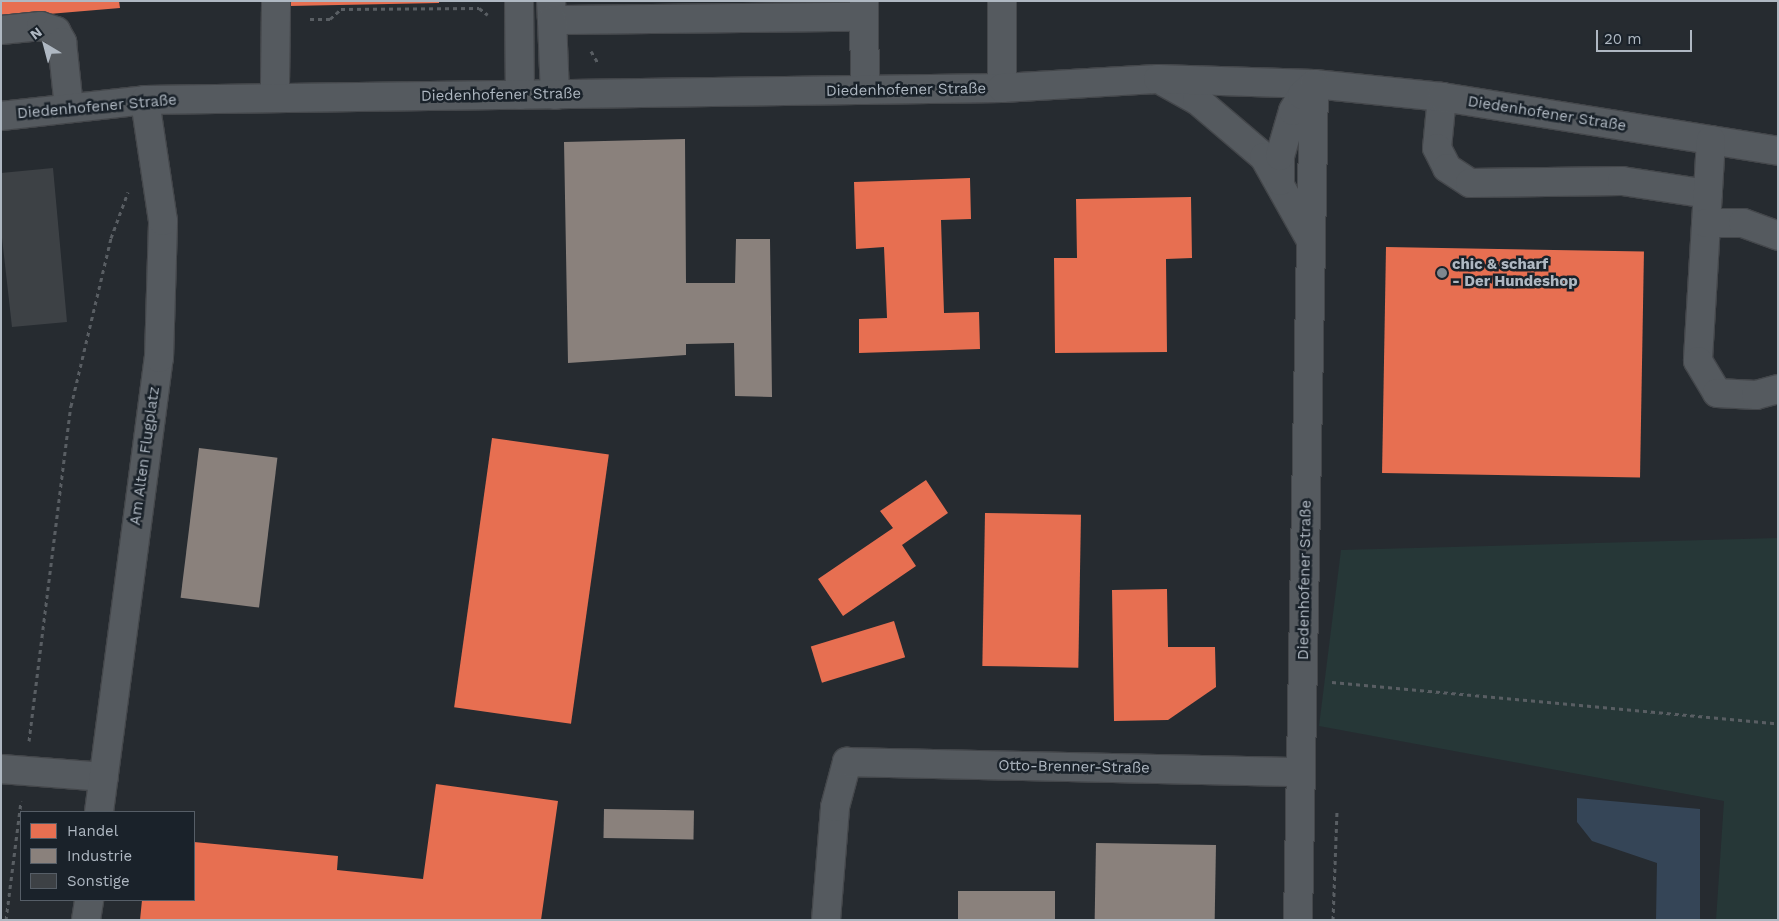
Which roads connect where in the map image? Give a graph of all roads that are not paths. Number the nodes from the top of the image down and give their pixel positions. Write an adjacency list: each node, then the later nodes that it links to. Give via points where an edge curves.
1 (276, 1): 9 (street)
2 (518, 1): 13 (street)
3 (1002, 1): 10 (street, Diedenhofener Straße)
4 (864, 9): 5 (street); 11 (street)
5 (551, 11): 12 (street)
6 (1, 30): 16 (street, via 41,26 56,31 62,42)
7 (1158, 79): 8 (street, Diedenhofener Straße); 10 (street, Diedenhofener Straße); 20 (street, Diedenhofener Straße, via 1222,118 1264,157)
8 (1314, 84): 14 (street, Diedenhofener Straße); 20 (street, via 1292,111 1284,134); 24 (street, Diedenhofener Straße)
9 (275, 86)
10 (1002, 88): 11 (street, Diedenhofener Straße)
11 (865, 90): 12 (street, Diedenhofener Straße)
12 (555, 94): 13 (street, Diedenhofener Straße)
13 (520, 95): 15 (street, Diedenhofener Straße)
14 (1442, 97): 18 (street, Diedenhofener Straße); 21 (street, via 1437,148 1447,168 1470,183 1622,181)
15 (145, 100): 16 (street, Diedenhofener Straße); 28 (street, Am Alten Flugplatz, via 163,220 158,358)
16 (69, 108): 17 (street, Diedenhofener Straße)
17 (1, 116)
18 (1711, 140): 19 (street, Diedenhofener Straße); 21 (street)
19 (1778, 151)
20 (1280, 180): 24 (street, Diedenhofener Straße)
21 (1708, 194): 22 (street)
22 (1706, 223): 23 (street, via 1742,223); 25 (street, via 1698,361 1717,393 1756,395)
23 (1778, 236)
24 (1311, 240): 27 (street, Diedenhofener Straße)
25 (1778, 390)
26 (13, 769): 28 (street)
27 (1300, 772): 32 (street, Otto-Brenner-Straße, via 847,762 835,807); 33 (street, Diedenhofener Straße)
28 (104, 776): 29 (street, Am Alten Flugplatz)
29 (99, 811)
30 (89, 901): 31 (street)
31 (86, 920)
32 (826, 920)
33 (1298, 920)

